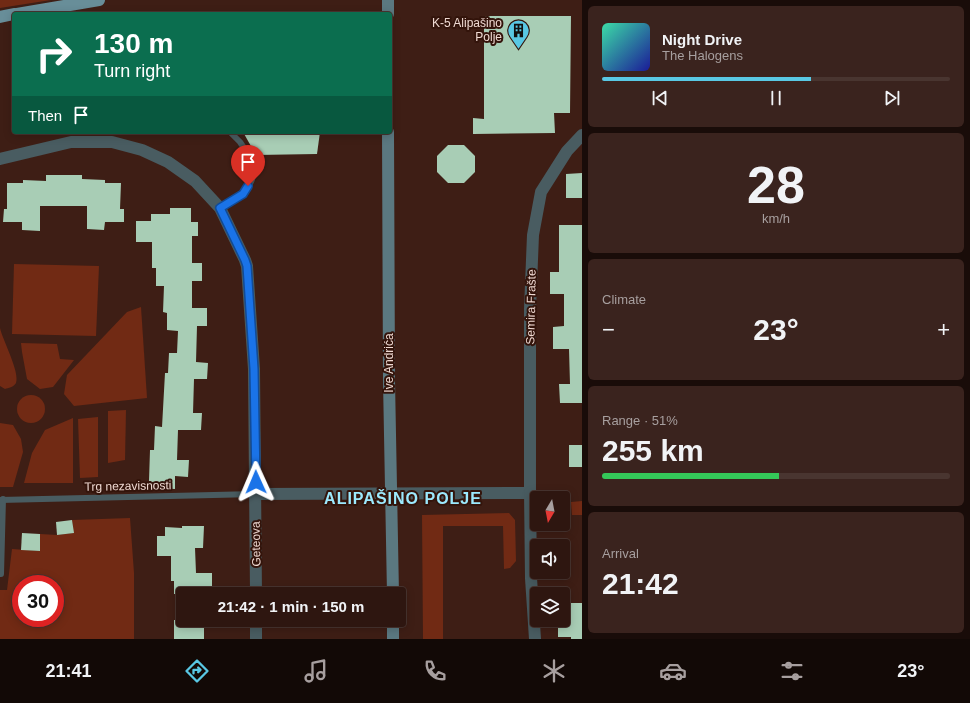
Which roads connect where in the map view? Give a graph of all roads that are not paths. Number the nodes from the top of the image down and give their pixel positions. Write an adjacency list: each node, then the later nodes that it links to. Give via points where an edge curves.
1 (99, 0): 3 (main road)
2 (388, 0): 4 (main road)
3 (27, 12)
4 (388, 12)
5 (12, 15): 6 (main road)
6 (0, 17)
7 (232, 134): 11 (lane, via 256,166 254,177 243,194)
8 (388, 134): 15 (main road, Ive Andrića)
9 (582, 135): 12 (street, Semira Frašte, via 566,151 541,192 533,236 530,309)
10 (0, 159): 11 (street, Geteova, via 71,142 112,142 142,150 168,162 195,181)
11 (220, 208): 14 (street, Geteova, via 247,266 254,369)
12 (530, 491)
13 (530, 493): 15 (street)
14 (256, 494): 15 (street); 16 (lane, Trg nezavisnosti); 20 (street, Geteova)
15 (391, 494): 21 (main road, Ive Andrića)
16 (2, 500): 18 (lane)
17 (530, 531): 26 (street, Semira Frašte)
18 (1, 549): 19 (lane)
19 (1, 574)
20 (256, 587)
21 (393, 587)
22 (256, 627): 24 (street)
23 (393, 627): 25 (main road)
24 (256, 639)
25 (393, 639)
26 (535, 639)

